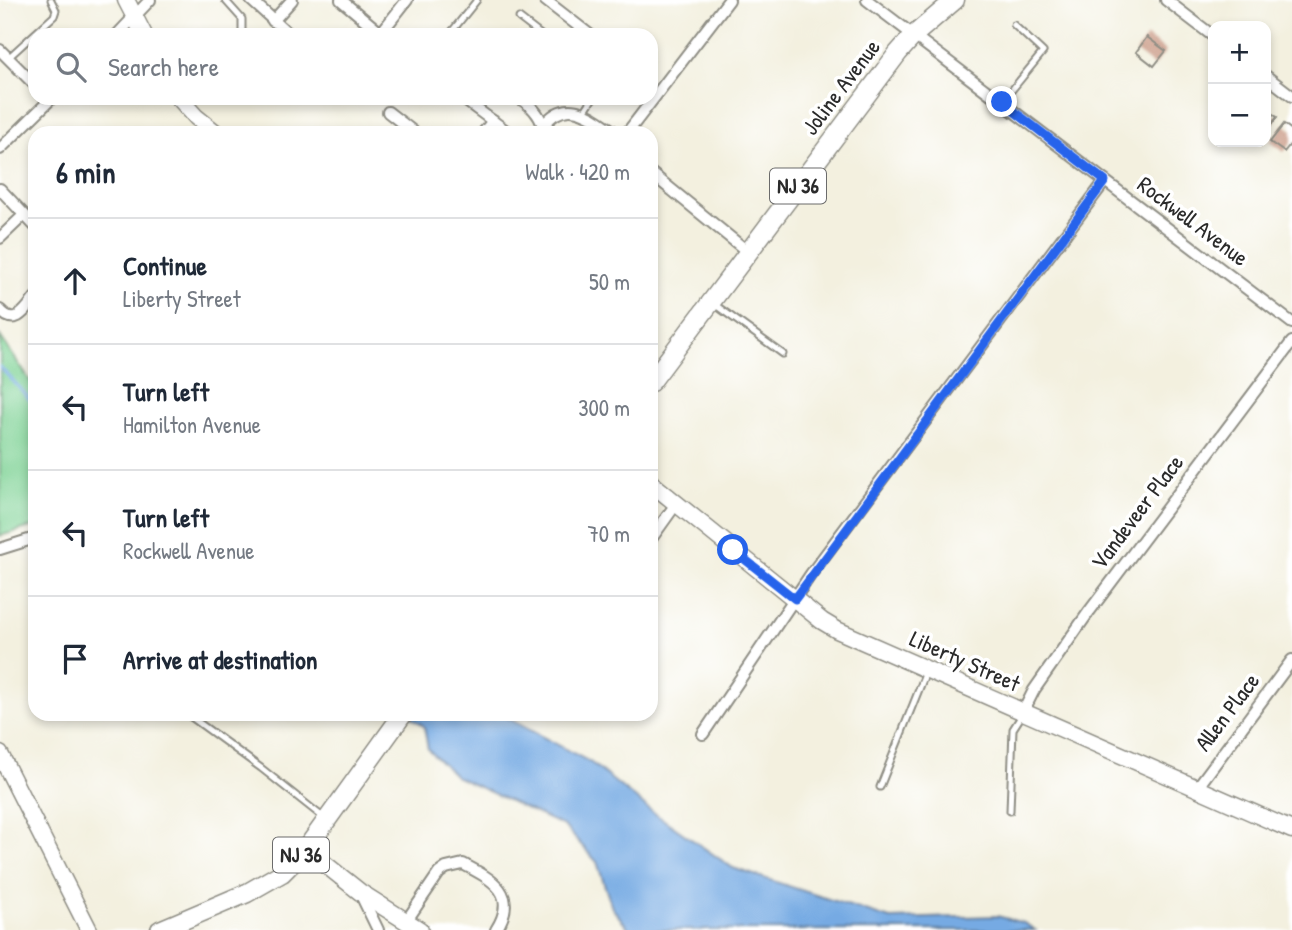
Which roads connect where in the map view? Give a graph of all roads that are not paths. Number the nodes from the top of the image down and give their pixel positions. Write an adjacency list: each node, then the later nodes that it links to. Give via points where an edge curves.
1 (51, 0): 19 (lane, via 54,16)
2 (126, 0): 15 (street)
3 (150, 0): 15 (street)
4 (225, 0): 22 (lane, via 242,19)
5 (251, 0): 17 (street)
6 (292, 0): 17 (street)
7 (341, 0): 24 (street)
8 (407, 0): 25 (street)
9 (477, 0): 26 (lane)
10 (545, 0): 28 (street)
11 (729, 0): 35 (street)
12 (867, 0): 30 (street, Rockwell Avenue)
13 (955, 0): 30 (main road, Joline Avenue / NJ 36)
14 (1166, 0): 29 (street)
15 (135, 16): 20 (street); 21 (street)
16 (519, 18): 27 (lane)
17 (273, 21): 23 (street)
18 (1014, 25): 37 (lane, via 1043,52)
19 (38, 28)
20 (124, 28)
21 (141, 28)
22 (242, 28)
23 (282, 28)
24 (375, 28)
25 (386, 28)
26 (455, 28)
27 (532, 28)
28 (581, 28)
29 (1208, 32)
30 (914, 35): 37 (street, Rockwell Avenue); 62 (main road, Joline Avenue / NJ 36)
31 (28, 36): 32 (lane)
32 (4, 54): 33 (street)
33 (28, 78)
34 (1271, 80): 36 (street)
35 (658, 84)
36 (1292, 96)
37 (1002, 102): 57 (street, Rockwell Avenue)
38 (44, 105): 55 (street)
39 (185, 105): 47 (street)
40 (471, 105): 46 (street)
41 (529, 105): 51 (street)
42 (588, 105): 44 (lane)
43 (644, 105): 54 (street)
44 (584, 111): 52 (street, via 559,112); 53 (street)
45 (388, 112): 48 (street)
46 (493, 121): 49 (street); 50 (street)
47 (207, 126)
48 (406, 126)
49 (489, 126)
50 (500, 126)
51 (540, 126)
52 (543, 126)
53 (603, 126)
54 (631, 126)
55 (0, 149)
56 (658, 179): 62 (street)
57 (1105, 181): 66 (street, Rockwell Avenue); 75 (street)
58 (0, 189): 59 (street)
59 (24, 215): 60 (street); 61 (street)
60 (28, 219)
61 (0, 239)
62 (748, 252): 63 (main road, Joline Avenue / NJ 36)
63 (711, 302): 68 (lane); 69 (main road, Joline Avenue / NJ 36)
64 (28, 307): 65 (street, via 13,319)
65 (0, 310)
66 (1292, 323)
67 (1292, 342): 78 (street, Vandeveer Place, via 1088,613)
68 (783, 354)
69 (658, 373)
70 (658, 489): 71 (street, Liberty Street)
71 (677, 504): 72 (street); 75 (street, Liberty Street)
72 (658, 530)
73 (28, 540): 74 (street)
74 (0, 549)
75 (795, 599): 77 (street, Liberty Street, via 837,630); 81 (street)
76 (1292, 660): 85 (street, Allen Place)
77 (927, 669): 78 (street, Liberty Street); 84 (lane)
78 (1023, 712): 85 (street, Liberty Street); 86 (lane, via 1013,729)
79 (197, 721): 87 (lane)
80 (398, 721): 87 (main road, NJ 36)
81 (703, 734)
82 (0, 754): 83 (street)
83 (6, 779): 93 (street)
84 (880, 787)
85 (1197, 788): 88 (street, Liberty Street)
86 (1010, 811)
87 (327, 820): 89 (main road, NJ 36)
88 (1292, 830)
89 (306, 849): 90 (street); 91 (main road, NJ 36, via 267,883)
90 (360, 892): 92 (street); 95 (street)
91 (187, 925): 94 (main road, NJ 36)
92 (413, 925): 96 (street, via 439,873 463,864 505,896 507,909)
93 (89, 930)
94 (160, 930)
95 (378, 930)
96 (496, 930)

